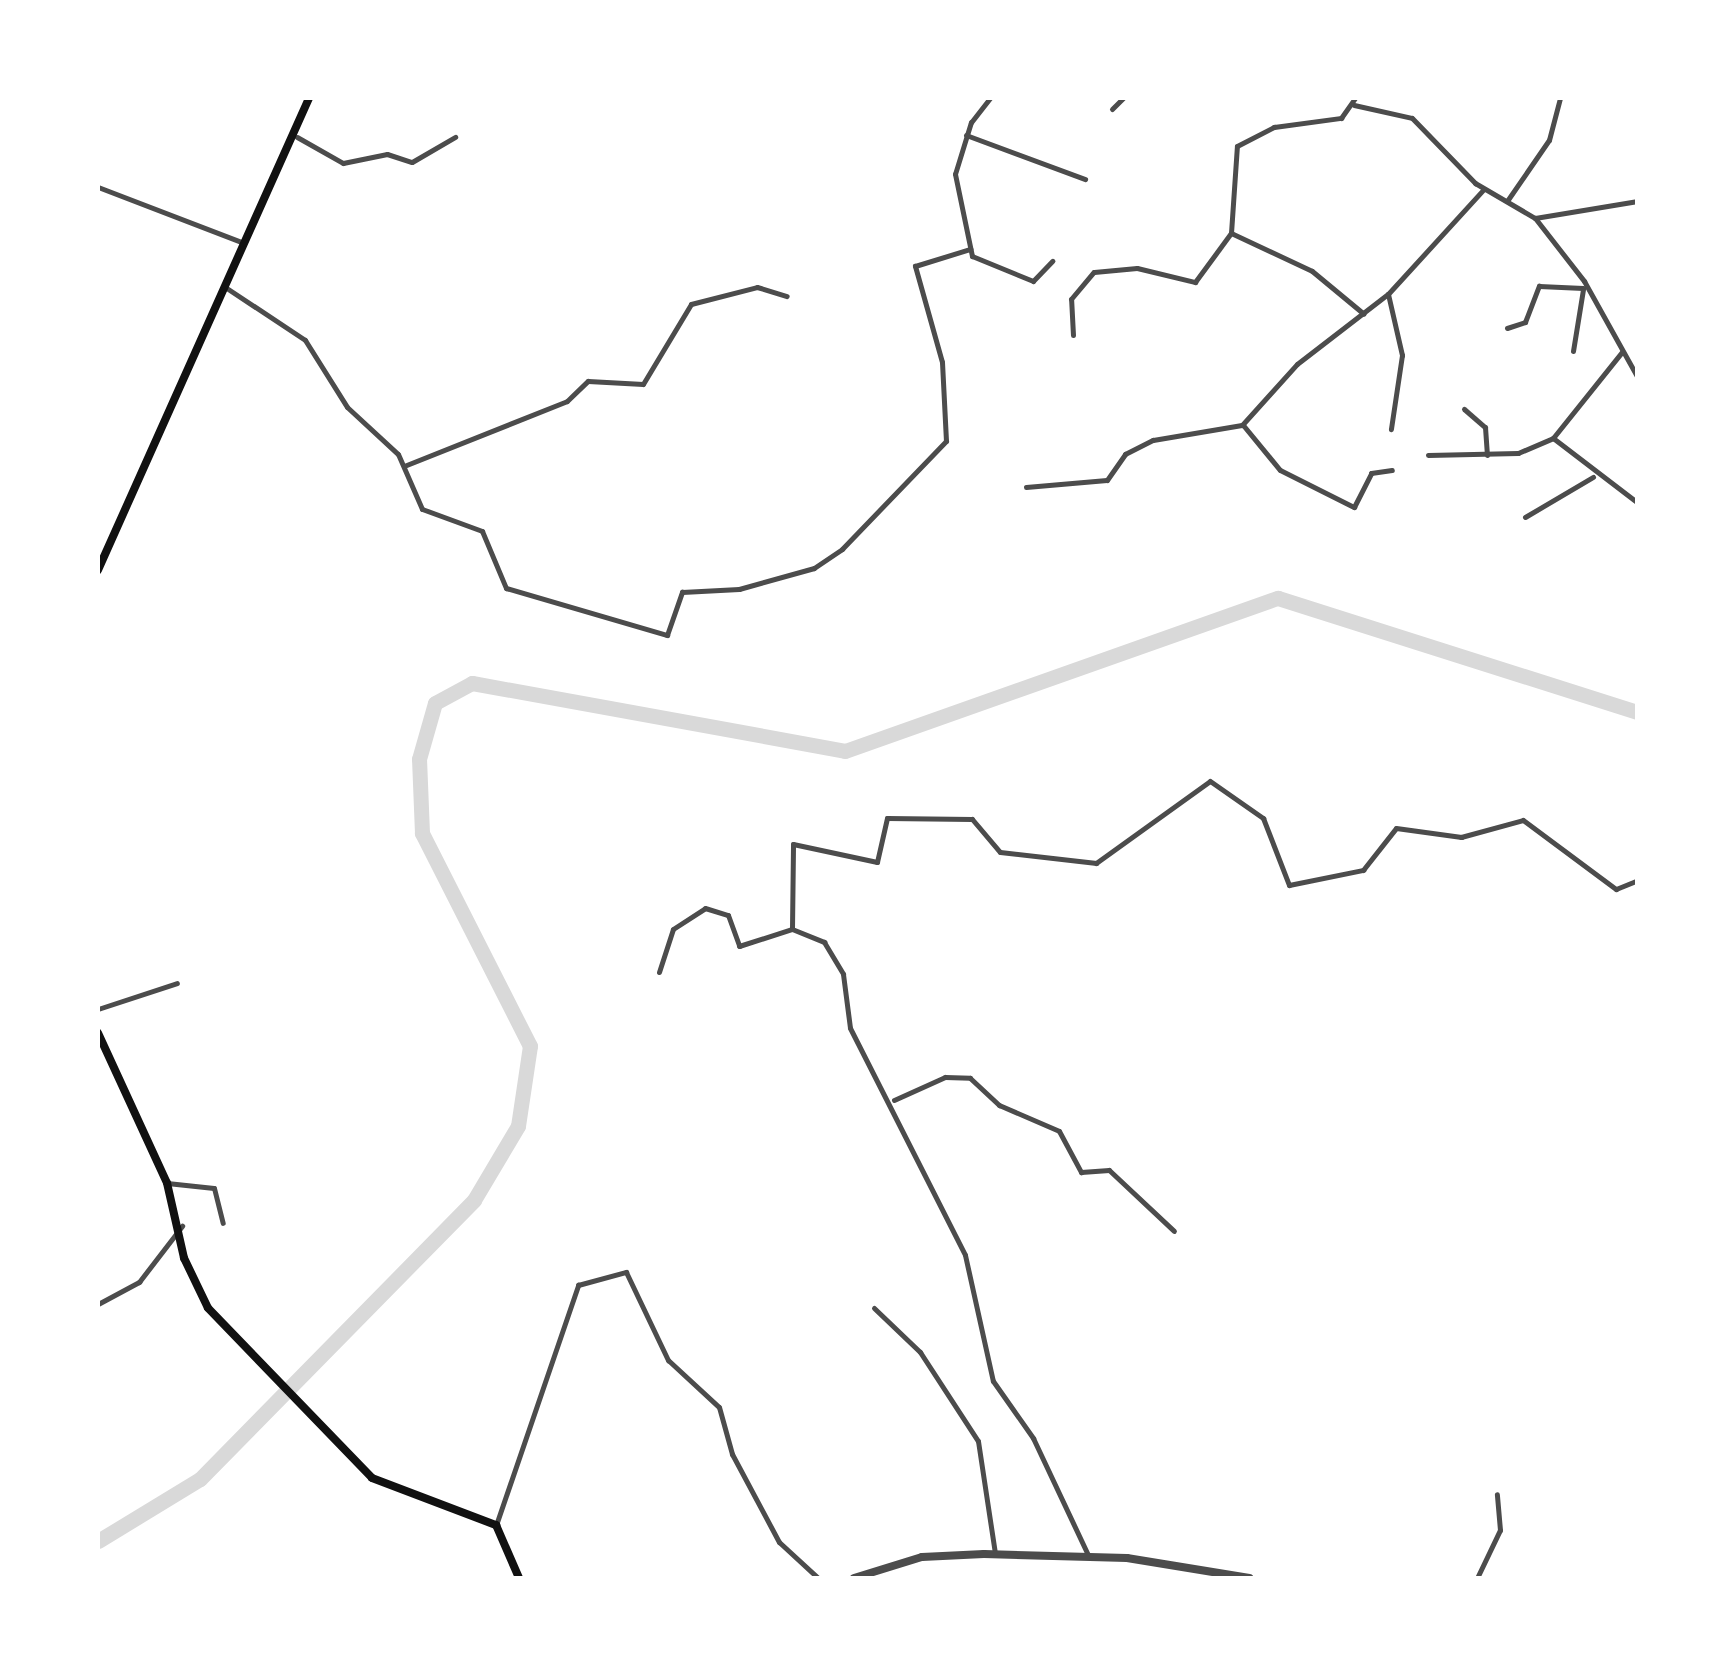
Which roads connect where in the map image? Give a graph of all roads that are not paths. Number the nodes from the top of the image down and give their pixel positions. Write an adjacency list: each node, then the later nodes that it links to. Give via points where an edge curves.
1 (309, 98): 8 (main road)
2 (990, 98): 7 (street)
3 (1123, 98): 6 (street)
4 (1560, 98): 13 (street, via 1548,140)
5 (1354, 101): 12 (street, via 1412,118); 16 (street, via 1341,118 1274,127 1238,146)
6 (1112, 108)
7 (966, 135): 10 (street); 18 (street, via 955,182)
8 (297, 136): 9 (street, via 342,163 387,154 412,162); 17 (main road)
9 (456, 137)
10 (1085, 178)
11 (98, 187): 17 (street)
12 (1484, 189): 13 (street); 22 (street)
13 (1506, 201): 15 (street)
14 (1638, 201): 15 (street)
15 (1534, 218): 20 (street)
16 (1231, 232): 24 (street, via 1312,271); 26 (street, via 1192,284 1136,268 1094,272 1071,299)
17 (244, 243): 21 (main road)
18 (970, 250): 19 (street, via 980,264 1028,281); 36 (street, via 915,266 941,358 946,441 826,560 739,589 682,592 667,635 506,588 476,524 422,508)
19 (1052, 261)
20 (1583, 285): 25 (street, via 1539,286 1525,322); 27 (street); 28 (street)
21 (225, 287): 36 (street, via 305,340 347,408); 42 (main road)
22 (1388, 294): 24 (street); 32 (street, via 1402,355)
23 (787, 296): 36 (street, via 757,287 691,304 643,384 588,381 566,401)
24 (1364, 314): 31 (street, via 1297,364)
25 (1506, 328)
26 (1072, 334)
27 (1573, 351)
28 (1622, 352): 29 (street); 33 (street)
29 (1638, 378)
30 (1464, 408): 35 (street, via 1485,427)
31 (1242, 425): 37 (street, via 1280,470 1354,508 1371,473); 39 (street, via 1153,440 1124,454 1106,480)
32 (1391, 428)
33 (1553, 438): 35 (street); 38 (street)
34 (1428, 455): 35 (street)
35 (1487, 455)
36 (404, 466)
37 (1392, 470)
38 (1593, 477): 40 (street); 41 (street)
39 (1026, 487)
40 (1638, 504)
41 (1524, 517)
42 (98, 570)
43 (1638, 880): 44 (street, via 1616,889 1523,820 1461,838 1396,828 1363,870 1288,885 1262,818 1210,781 1096,863 1000,852 972,819 888,818 876,862 792,844)
44 (792, 929): 45 (street, via 739,946 728,914 705,908 675,926); 49 (street, via 820,937 840,966 850,1028)
45 (659, 972)
46 (177, 983): 47 (street)
47 (98, 1008)
48 (98, 1033): 50 (main road)
49 (894, 1100): 53 (street, via 945,1077 970,1078 999,1106 1059,1131 1081,1172 1109,1170); 59 (street, via 933,1203 965,1254 993,1381 1033,1438)
50 (167, 1183): 51 (street, via 210,1184); 52 (main road)
51 (223, 1222)
52 (182, 1226): 54 (street, via 139,1282); 57 (main road, via 194,1286 319,1423 389,1489)
53 (1174, 1231)
54 (98, 1304)
55 (874, 1308): 58 (street, via 920,1352 978,1442)
56 (1498, 1494): 64 (street, via 1500,1530)
57 (496, 1525): 60 (main road); 61 (street, via 578,1285 626,1272 668,1360 719,1407 732,1454 779,1542)
58 (996, 1554): 59 (street); 62 (street, via 922,1557)
59 (1090, 1558): 63 (street)
60 (519, 1578)
61 (818, 1578)
62 (854, 1578)
63 (1248, 1578)
64 (1478, 1578)

